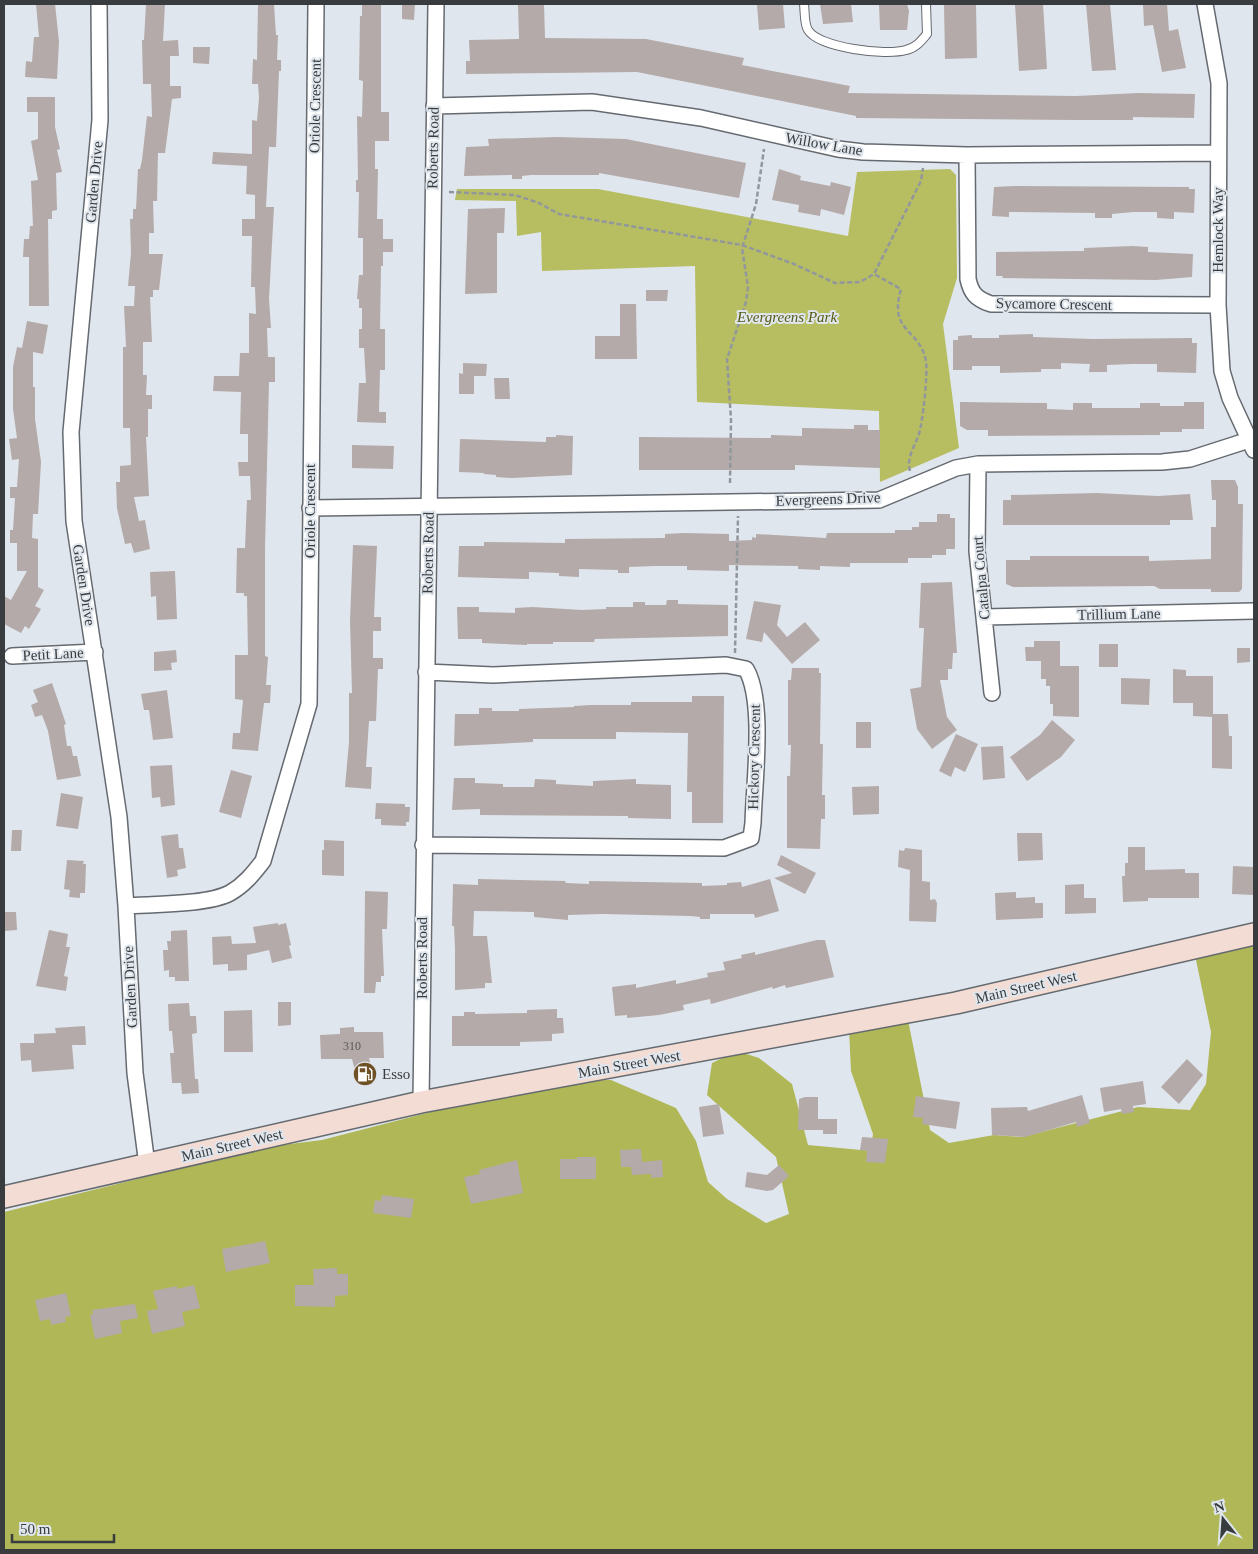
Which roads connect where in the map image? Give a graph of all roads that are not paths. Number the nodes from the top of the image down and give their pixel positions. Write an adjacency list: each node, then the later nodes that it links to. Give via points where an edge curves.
1 (100, 4): 17 (street, Garden Drive, via 100,120 71,432 74,521)
2 (316, 4): 14 (street, Oriole Crescent)
3 (436, 4): 7 (street, Roberts Road)
4 (804, 4): 5 (lane, via 806,29 816,40 877,53 906,51 917,46 927,34)
5 (926, 4)
6 (1204, 4): 8 (street, Hemlock Way, via 1219,83)
7 (434, 106): 9 (street, Willow Lane, via 592,102 701,118 838,149); 13 (street, Roberts Road)
8 (1218, 153): 9 (street, Willow Lane); 10 (street, Hemlock Way)
9 (966, 155): 10 (street, Sycamore Crescent, via 968,279 970,291 979,300 990,304)
10 (1218, 306): 11 (street, Hemlock Way, via 1222,371)
11 (1251, 445): 12 (street, Evergreens Drive, via 1162,462)
12 (978, 464): 13 (street, Evergreens Drive, via 956,468 879,500); 16 (street, Catalpa Court, via 977,551)
13 (429, 506): 14 (street, Evergreens Drive); 19 (street, Roberts Road)
14 (310, 508): 22 (street, Oriole Crescent, via 310,704 263,861 246,882 228,894 202,900)
15 (1254, 611): 16 (street, Trillium Lane)
16 (984, 617): 20 (street, Catalpa Court)
17 (95, 652): 18 (street, Petit Lane); 22 (street, Garden Drive, via 119,816)
18 (12, 656)
19 (426, 672): 21 (street, Roberts Road); 21 (street, Hickory Crescent, via 493,675 726,665 746,668 753,680 756,715 753,823 751,838 742,843 724,848)
20 (992, 693)
21 (423, 845): 24 (street, Roberts Road)
22 (126, 906): 25 (street, Garden Drive, via 134,1073)
23 (1254, 934): 24 (main road, Main Street West, via 956,1003)
24 (421, 1102): 25 (main road, Main Street West)
25 (147, 1165): 26 (main road, Main Street West)
26 (4, 1197)

